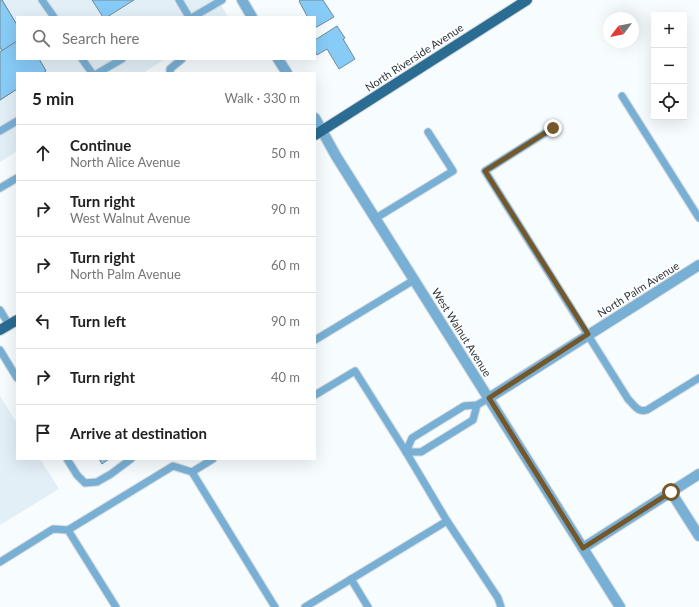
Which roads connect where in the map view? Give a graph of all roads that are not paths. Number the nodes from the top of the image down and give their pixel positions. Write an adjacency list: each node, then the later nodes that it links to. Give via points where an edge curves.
1 (42, 0): 6 (lane)
2 (179, 0): 7 (lane)
3 (222, 0): 8 (lane)
4 (242, 0): 9 (street)
5 (527, 0): 23 (main road, North Riverside Avenue)
6 (53, 16)
7 (188, 16)
8 (195, 16)
9 (249, 16)
10 (83, 60): 14 (lane)
11 (120, 60): 15 (lane)
12 (181, 60): 16 (lane, via 170,69)
13 (279, 60): 17 (street)
14 (91, 72)
15 (100, 72)
16 (170, 72)
17 (286, 72)
18 (622, 96): 28 (lane)
19 (16, 122): 22 (lane)
20 (316, 122): 23 (street, West Walnut Avenue)
21 (553, 128): 34 (lane, via 485,171)
22 (0, 131)
23 (319, 132): 27 (street, West Walnut Avenue)
24 (428, 132): 27 (lane, via 453,171)
25 (16, 179): 26 (lane)
26 (0, 188)
27 (376, 218): 30 (street, West Walnut Avenue)
28 (699, 218)
29 (699, 265): 34 (street, North Palm Avenue)
30 (414, 280): 35 (lane); 40 (street, West Walnut Avenue)
31 (0, 310): 32 (lane)
32 (13, 322): 33 (main road)
33 (0, 330)
34 (588, 334): 38 (lane, via 628,399 638,410 647,410); 40 (street, North Palm Avenue)
35 (316, 339)
36 (0, 350): 37 (lane)
37 (16, 376)
38 (699, 378)
39 (316, 395): 42 (lane, via 355,371)
40 (489, 398): 41 (lane); 52 (street, West Walnut Avenue)
41 (477, 405): 42 (lane, via 464,406 412,438); 42 (lane, via 473,420 421,452)
42 (406, 452): 49 (lane)
43 (68, 460): 44 (lane, via 85,483 98,482)
44 (130, 460)
45 (211, 460): 46 (lane)
46 (192, 472): 50 (lane, via 173,466); 56 (lane)
47 (699, 474): 48 (street)
48 (671, 492): 51 (street); 52 (street)
49 (447, 521): 54 (lane); 59 (lane, via 498,598)
50 (68, 530): 53 (lane, via 53,529); 55 (lane)
51 (699, 536)
52 (583, 548): 60 (street, West Walnut Avenue)
53 (0, 562)
54 (351, 579): 57 (lane); 58 (lane)
55 (116, 607)
56 (275, 607)
57 (305, 607)
58 (368, 607)
59 (501, 607)
60 (620, 607)

